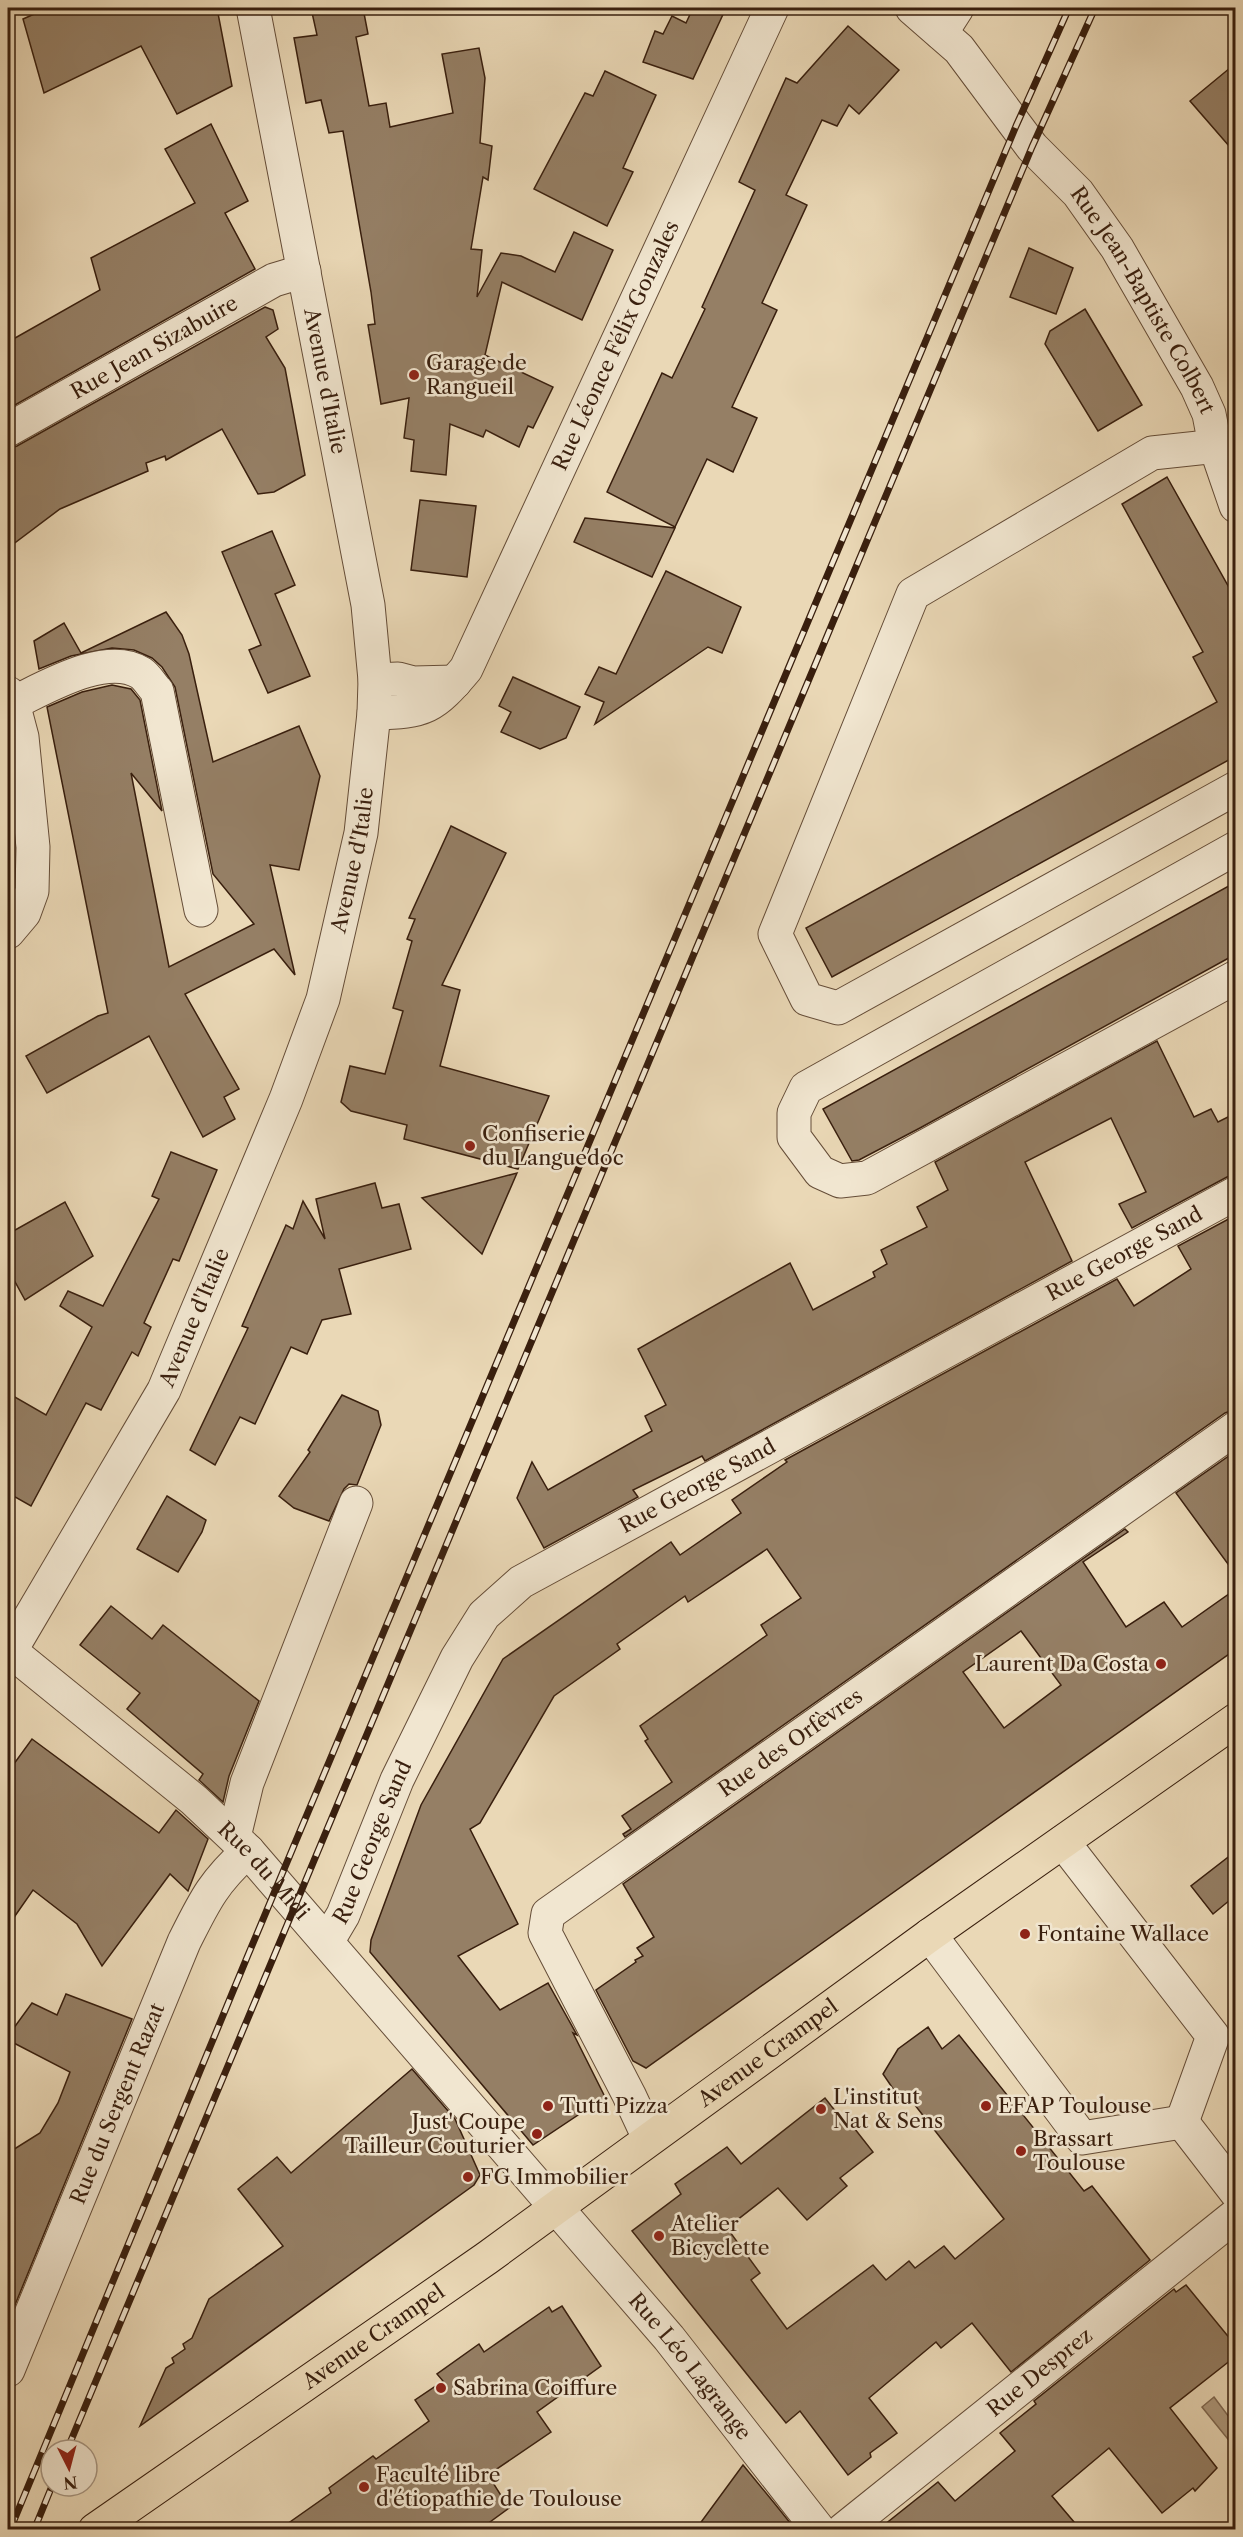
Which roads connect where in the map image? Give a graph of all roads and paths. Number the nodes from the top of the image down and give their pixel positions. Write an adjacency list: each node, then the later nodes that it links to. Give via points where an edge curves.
1 (253, 8): 5 (street, Avenue d'Italie)
2 (772, 8): 10 (street, Rue Léonce Félix Gonzales, via 480,641)
3 (912, 8): 4 (street, Rue Jean-Baptiste Colbert)
4 (949, 20): 7 (street, Rue Jean-Baptiste Colbert, via 959,49 1032,147 1078,193 1117,248 1197,387)
5 (304, 272): 6 (street, Rue Jean Sizabuire, via 274,280); 9 (street, Avenue d'Italie, via 368,605)
6 (8, 430)
7 (1225, 445): 8 (street, Rue Jean-Baptiste Colbert); 13 (street, via 1152,453 914,594 775,934 807,999 838,1008)
8 (1236, 506)
9 (375, 680): 10 (street, via 398,679 413,684); 12 (street, Avenue d'Italie)
10 (455, 682): 12 (street, Rue Léonce Félix Gonzales, via 440,699 418,709)
11 (10, 698): 15 (street, via 80,672 116,666 141,673 157,691); 16 (street, via 22,737 33,847 32,891 24,912)
12 (374, 713): 21 (street, Avenue d'Italie, via 361,833 322,999 286,1099 164,1390)
13 (1236, 788)
14 (1236, 848): 17 (street, via 806,1088 794,1113 794,1137 820,1172 840,1181 867,1178)
15 (201, 910)
16 (8, 932)
17 (1236, 977)
18 (1236, 1193): 26 (street, Rue George Sand, via 520,1582 484,1614 457,1658 398,1780 343,1915)
19 (1236, 1428): 28 (street, Rue des Orfèvres, via 548,1914 544,1933)
20 (356, 1503): 24 (street, via 247,1783)
21 (8, 1651): 24 (street, Rue du Midi, via 194,1800)
22 (1236, 1720): 23 (main road, Avenue Crampel)
23 (1063, 1842): 25 (main road, Avenue Crampel); 27 (street, via 1213,2036)
24 (241, 1844): 26 (street, Rue du Midi); 32 (street, Rue du Sergent Razat, via 207,1896 184,1942)
25 (930, 1935): 27 (street, via 1082,2138); 28 (main road, Avenue Crampel)
26 (327, 1942): 30 (street, Rue du Midi)
27 (1182, 2122): 29 (street)
28 (649, 2138): 30 (main road, Avenue Crampel)
29 (1236, 2192)
30 (557, 2207): 33 (main road, Avenue Crampel); 34 (street, Rue Léo Lagrange, via 669,2338)
31 (1236, 2215): 35 (street, Rue Desprez)
32 (8, 2370)
33 (95, 2529)
34 (819, 2529)
35 (843, 2529)

